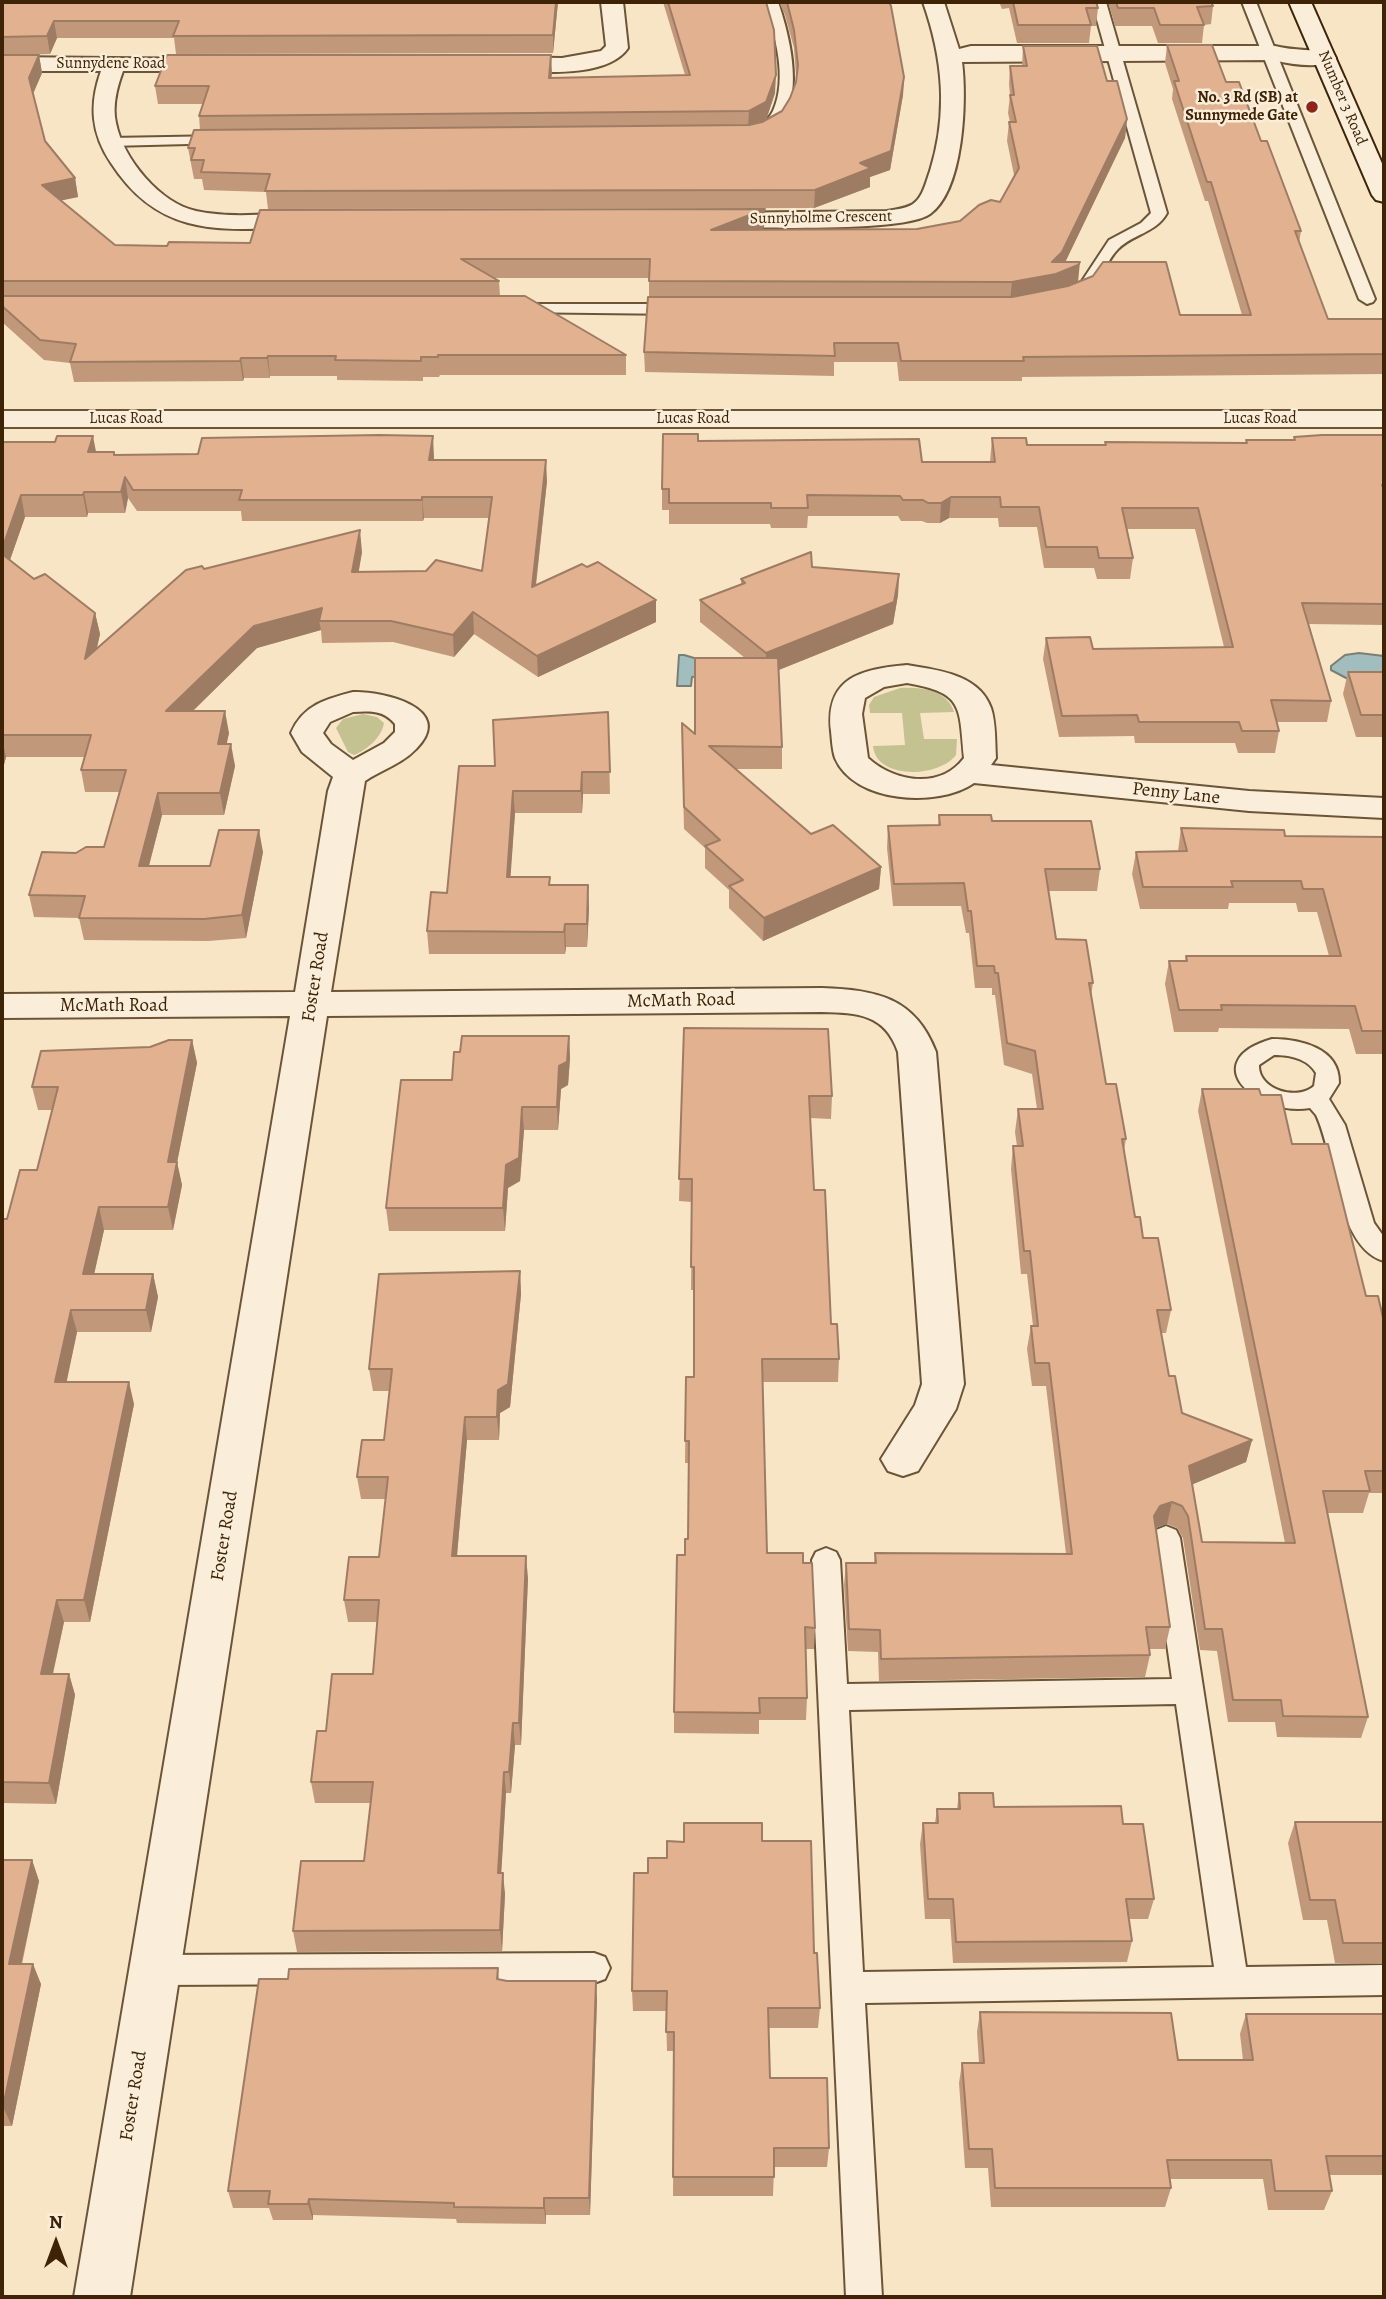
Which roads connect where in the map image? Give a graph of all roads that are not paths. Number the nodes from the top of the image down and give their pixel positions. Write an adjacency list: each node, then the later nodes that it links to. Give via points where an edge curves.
1 (612, 2): 14 (street, via 617,50 604,63)
2 (771, 2): 15 (lane, via 784,40 783,103 771,127)
3 (934, 2): 7 (street)
4 (1098, 2): 8 (lane)
5 (1249, 2): 10 (lane)
6 (1300, 2): 9 (street, Number 3 Road)
7 (952, 57): 8 (street, via 975,64); 20 (street, Sunnyholme Crescent, via 955,96 950,140 940,177 922,209 873,219)
8 (1114, 58): 10 (street); 22 (lane, via 1159,217 1113,244 1084,290)
9 (1325, 58): 10 (street); 18 (street, Number 3 Road)
10 (1278, 59): 21 (lane)
11 (2, 64): 12 (street, Sunnydene Road)
12 (114, 64): 13 (street, Sunnydene Road); 17 (street, via 104,108)
13 (238, 64)
14 (471, 64)
15 (745, 137)
16 (241, 140): 17 (lane)
17 (110, 142): 19 (street, via 153,198 176,217)
18 (1384, 195)
19 (329, 220)
20 (692, 220)
21 (1367, 299)
22 (1059, 300)
23 (492, 309): 24 (lane)
24 (702, 309)
25 (2, 419): 26 (street, Lucas Road)
26 (1384, 419)
27 (969, 773): 27 (street, Penny Lane, via 981,752 975,708 959,689 931,677 895,675 865,684 851,695 846,708 849,752 863,772 893,785 919,788 953,782); 29 (street, Penny Lane, via 1236,800)
28 (350, 776): 30 (street, Foster Road)
29 (1384, 807)
30 (311, 1005): 31 (street, McMath Road); 34 (street, McMath Road, via 822,1000 869,1004 898,1018 911,1033 918,1063 943,1384 935,1409); 40 (street, Foster Road)
31 (2, 1006)
32 (1315, 1098): 33 (lane, via 1333,1125 1363,1229)
33 (1384, 1252)
34 (903, 1459)
35 (1166, 1538): 37 (lane)
36 (826, 1560): 38 (lane)
37 (1188, 1691): 38 (lane); 42 (lane)
38 (833, 1697): 43 (lane)
39 (594, 1968): 40 (lane)
40 (155, 1970): 44 (street, Foster Road)
41 (1384, 1980): 42 (lane)
42 (1232, 1982): 43 (lane)
43 (848, 1988): 45 (lane)
44 (102, 2297)
45 (864, 2297)

